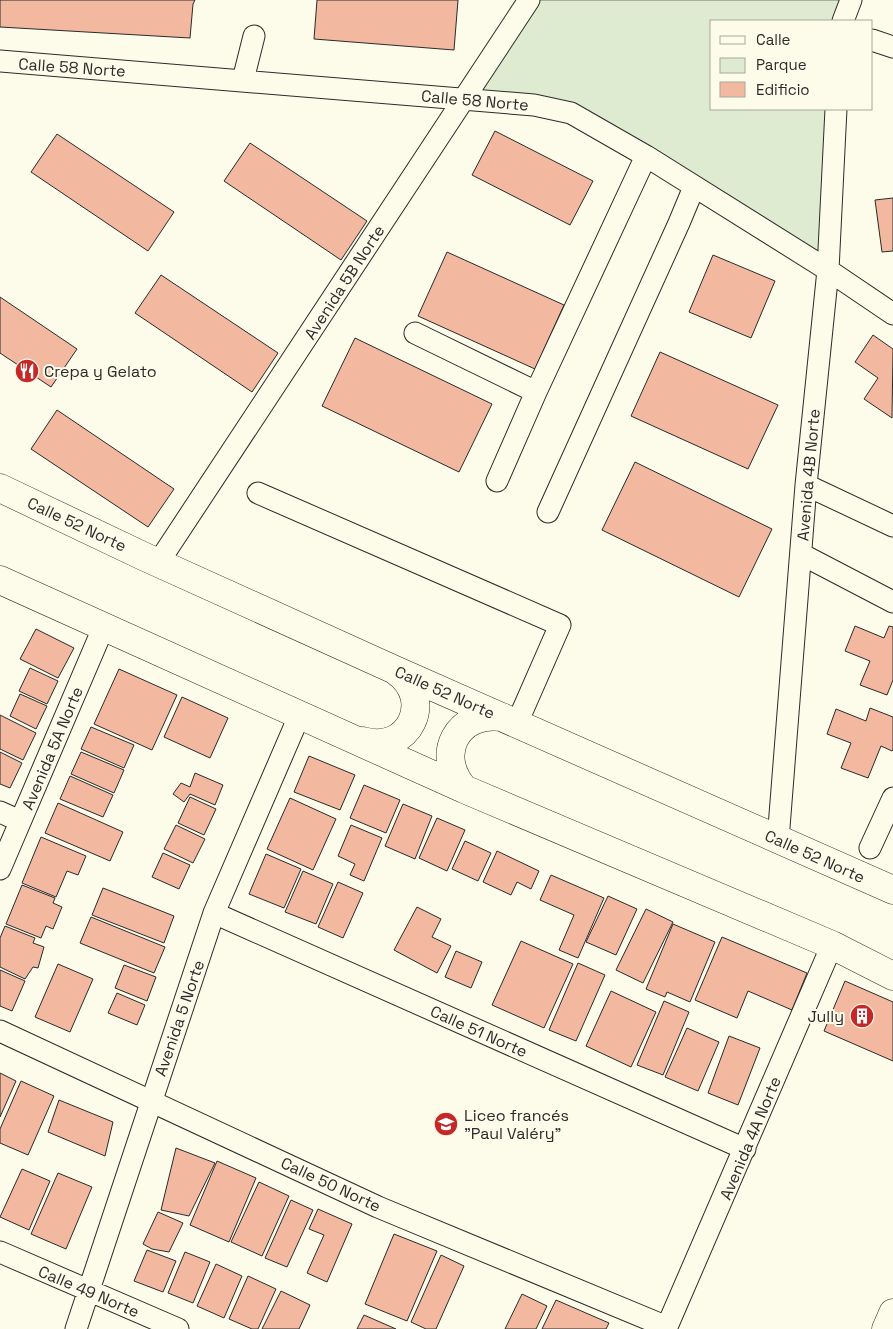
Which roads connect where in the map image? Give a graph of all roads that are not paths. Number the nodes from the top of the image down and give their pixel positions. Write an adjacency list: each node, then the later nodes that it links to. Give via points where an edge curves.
1 (529, 0): 9 (street, Avenida 5B Norte)
2 (851, 0): 3 (street)
3 (843, 20)
4 (254, 36): 8 (street)
5 (873, 40): 6 (street)
6 (893, 48)
7 (0, 61): 8 (street, Calle 58 Norte)
8 (243, 80): 9 (street, Calle 58 Norte)
9 (464, 99): 11 (street, Calle 58 Norte, via 534,105 570,113); 24 (street, Avenida 5B Norte)
10 (836, 110): 13 (street, Avenida 4B Norte)
11 (646, 156): 12 (street, Calle 58 Norte); 16 (street)
12 (694, 187): 13 (street, Calle 58 Norte); 21 (street)
13 (828, 270): 14 (street, Calle 58 Norte); 18 (street, Avenida 4B Norte)
14 (893, 314)
15 (415, 333): 16 (street)
16 (536, 392): 17 (street)
17 (497, 480)
18 (806, 485): 22 (street); 23 (street, Avenida 4B Norte)
19 (0, 488): 24 (main road, Calle 52 Norte)
20 (258, 493): 30 (street, via 560,625)
21 (548, 512)
22 (893, 526)
23 (801, 554): 26 (street); 36 (street, Avenida 4B Norte)
24 (158, 563): 28 (main road, Calle 52 Norte)
25 (0, 580): 27 (main road)
26 (893, 602)
27 (104, 626): 29 (main road); 35 (street, Avenida 5A Norte)
28 (395, 670): 30 (main road, Calle 52 Norte); 31 (main road, via 405,677 416,699 412,723 400,736 383,744)
29 (300, 714): 31 (main road); 40 (street, Avenida 5 Norte)
30 (509, 720): 32 (main road, via 492,716 472,720 460,730 452,743 450,763 452,772); 36 (main road, Calle 52 Norte)
31 (359, 740): 32 (main road)
32 (464, 789): 41 (main road)
33 (893, 798): 37 (street)
34 (0, 812): 35 (street)
35 (20, 821): 38 (street, Avenida 5A Norte)
36 (778, 840): 39 (main road, Calle 52 Norte)
37 (870, 848)
38 (0, 870)
39 (893, 890)
40 (214, 913): 44 (street, Avenida 5 Norte); 45 (street, Calle 51 Norte)
41 (832, 946): 42 (main road); 45 (street, Avenida 4A Norte)
42 (893, 976)
43 (0, 1030): 44 (street, Calle 50 Norte)
44 (151, 1100): 47 (street, Avenida 5 Norte); 49 (street, Calle 50 Norte, via 378,1206)
45 (745, 1149): 49 (street, Avenida 4A Norte)
46 (0, 1252): 47 (street, Calle 49 Norte)
47 (89, 1290): 50 (street, Avenida 5 Norte); 51 (street, Calle 49 Norte)
48 (893, 1313): 52 (main road)
49 (666, 1328)
50 (76, 1329)
51 (178, 1329)
52 (886, 1329)

